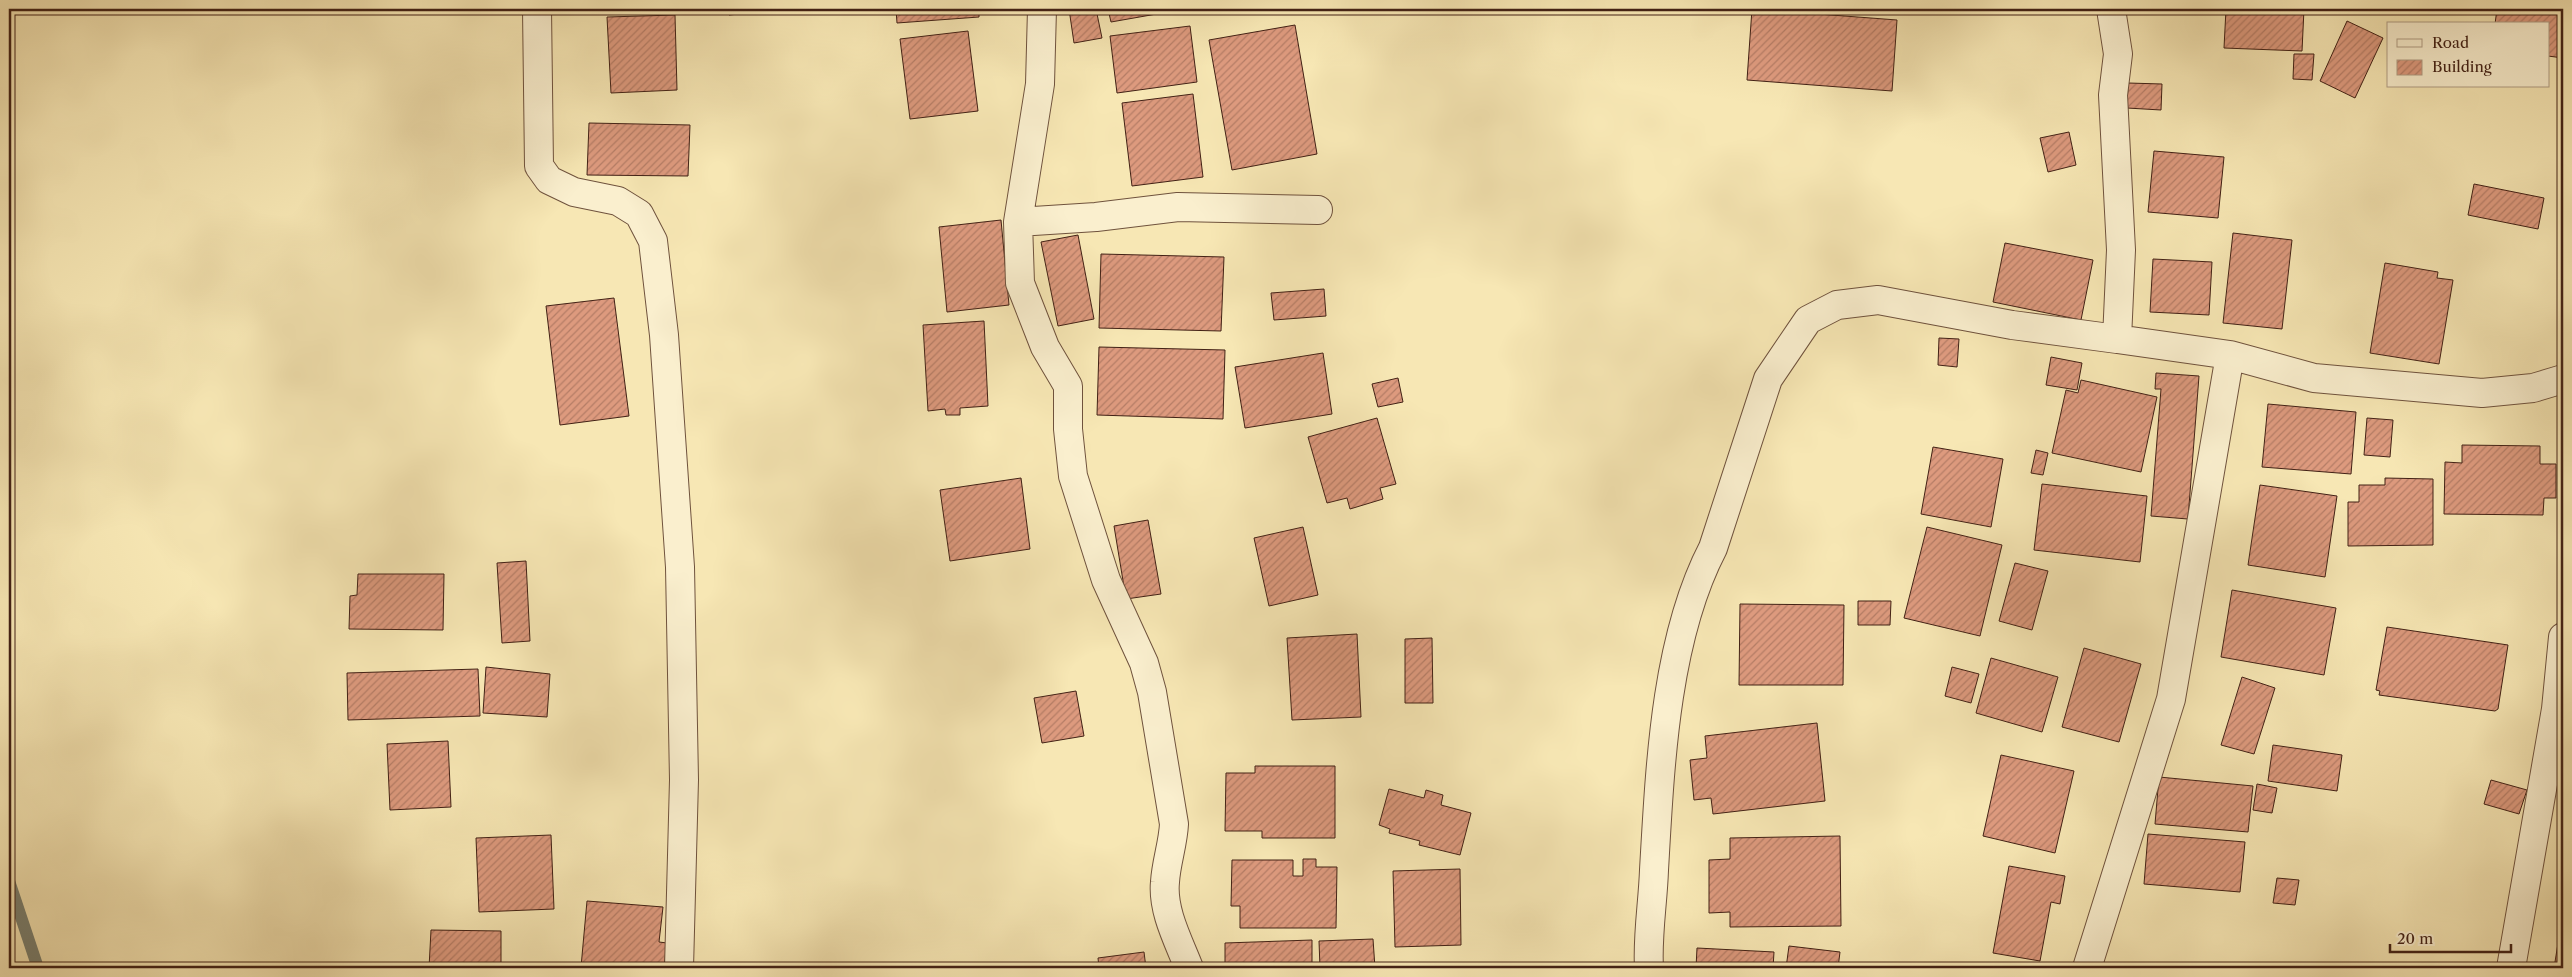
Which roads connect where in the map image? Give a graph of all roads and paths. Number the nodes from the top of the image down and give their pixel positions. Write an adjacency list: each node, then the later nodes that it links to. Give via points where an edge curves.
1 (537, 9): 10 (street, via 539,166 549,180 574,192 618,201 639,214 653,241 664,335 680,567 684,780)
2 (1042, 9): 5 (street, via 1040,84)
3 (2112, 9): 6 (street, via 2118,54 2113,95 2121,250)
4 (1318, 210): 5 (street, via 1178,207)
5 (1018, 222): 11 (street, via 1020,283 1044,347 1068,386 1073,476 1106,580 1144,663 1152,692 1174,824 1165,882 1166,905)
6 (2117, 339): 7 (street); 12 (street, via 2012,325 1878,300 1837,305 1808,320 1768,379 1713,548 1688,608 1670,695 1660,769)
7 (2230, 354): 8 (street, via 2314,378 2482,393 2533,388); 13 (street, via 2171,699)
8 (2563, 379)
9 (2563, 637): 14 (street, via 2556,709)
10 (679, 968)
11 (1189, 968)
12 (1649, 968)
13 (2087, 968)
14 (2511, 968)

